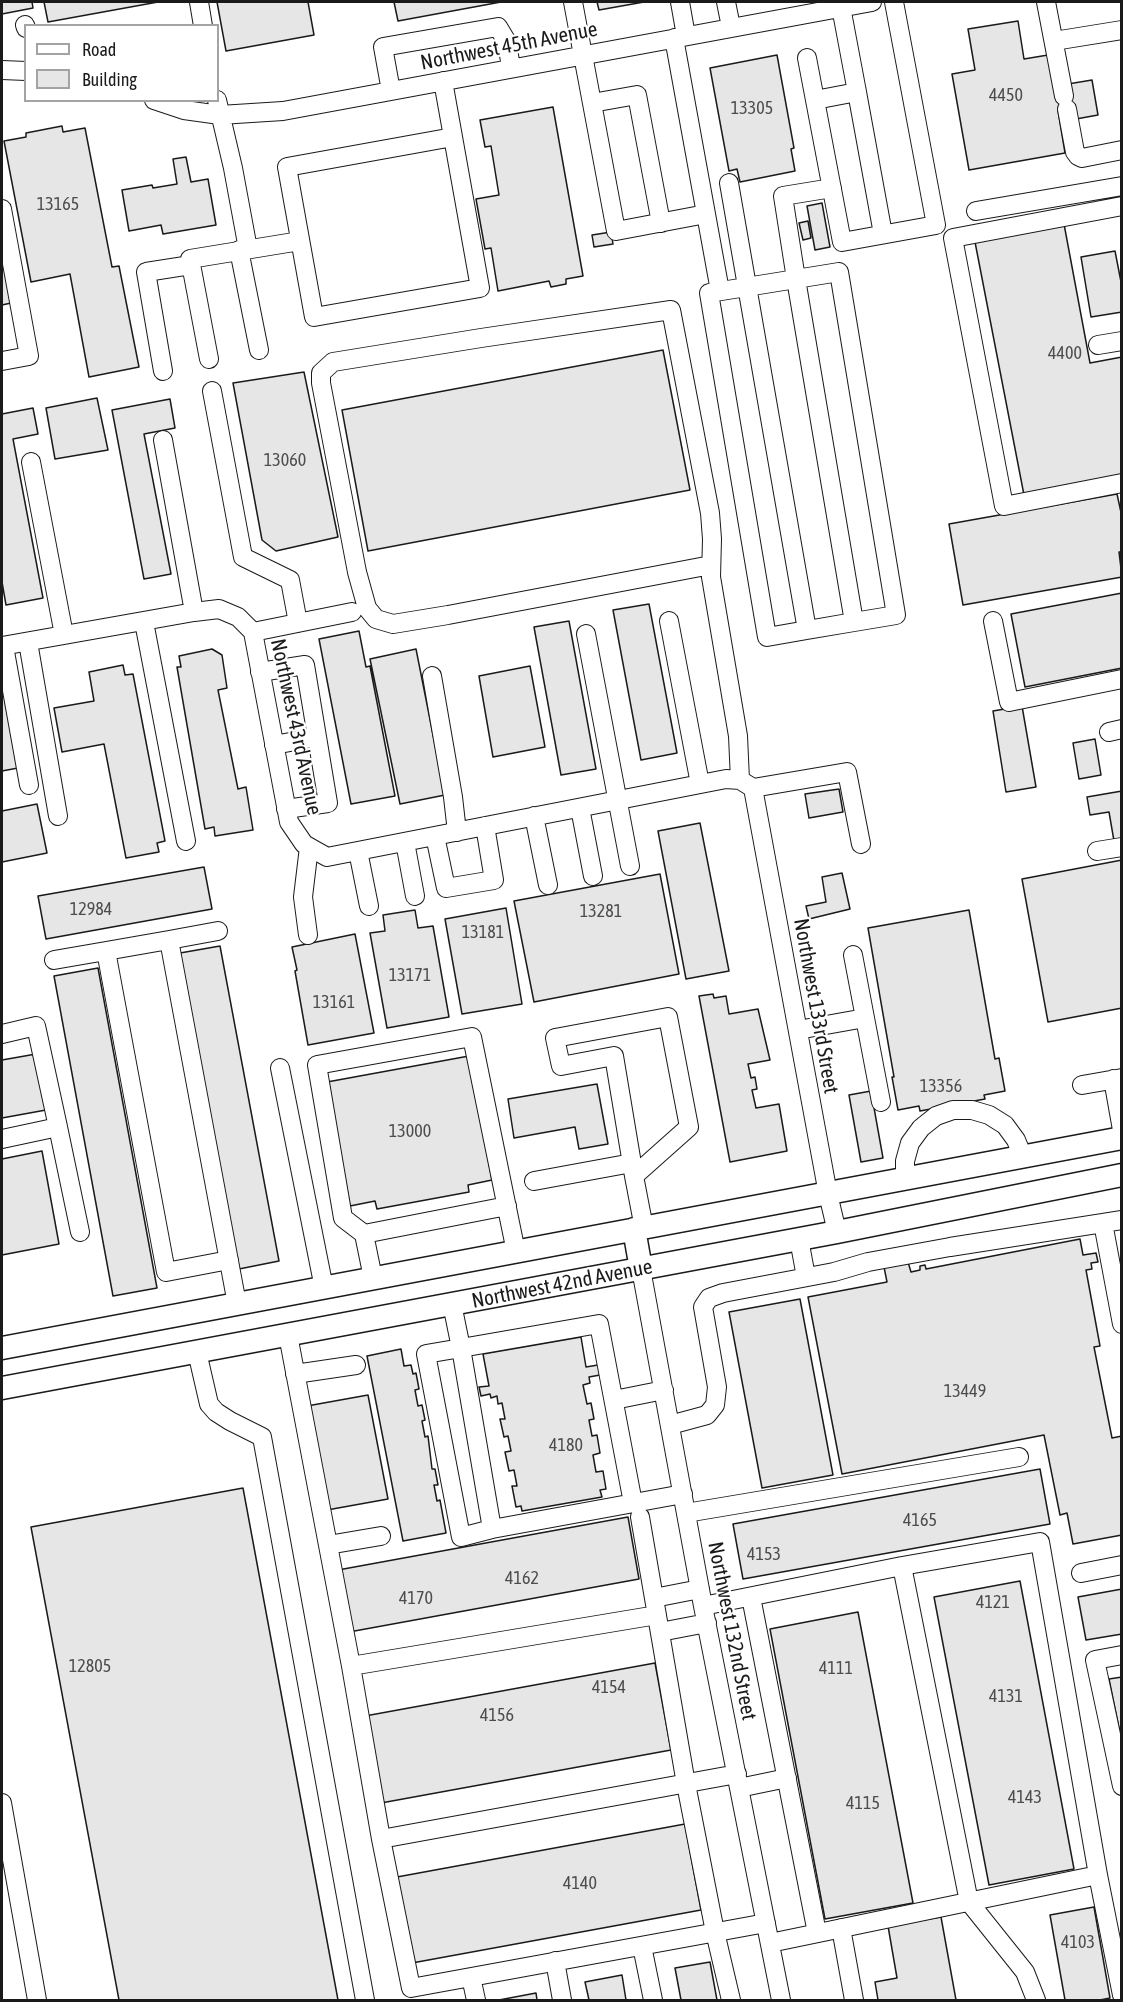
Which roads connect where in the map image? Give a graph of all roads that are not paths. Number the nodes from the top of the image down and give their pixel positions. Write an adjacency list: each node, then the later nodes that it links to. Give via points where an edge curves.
1 (199, 2): 9 (street)
2 (573, 2): 14 (street)
3 (680, 2): 12 (street)
4 (726, 2): 10 (street)
5 (872, 2): 8 (street, Northwest 45th Avenue)
6 (894, 2): 36 (street, via 936,225)
7 (1046, 2): 13 (street)
8 (841, 7): 10 (street, Northwest 45th Avenue); 21 (street)
9 (203, 24)
10 (731, 27): 12 (street, Northwest 45th Avenue)
11 (1122, 30): 13 (street)
12 (680, 37): 14 (street, Northwest 45th Avenue); 34 (street)
13 (1054, 41): 27 (street, via 1075,152 1082,158)
14 (583, 55): 16 (street, Northwest 45th Avenue); 24 (street)
15 (807, 58): 22 (street)
16 (511, 68): 19 (street, Northwest 45th Avenue); 20 (street, via 507,42 498,27 383,47)
17 (2, 70): 18 (street)
18 (24, 71)
19 (443, 81): 20 (street, Northwest 45th Avenue); 26 (street)
20 (391, 91): 25 (street, Northwest 45th Avenue, via 283,111)
21 (857, 92): 22 (street); 36 (street)
22 (815, 100): 30 (street)
23 (163, 102): 25 (street, Northwest 45th Avenue, via 184,110)
24 (592, 103): 35 (street, via 616,231); 35 (street, via 638,95)
25 (218, 108): 38 (street, via 233,168)
26 (453, 137): 37 (street, via 287,167); 37 (street, via 480,288 314,317)
27 (1122, 150)
28 (729, 183): 41 (street)
29 (1122, 186): 33 (street)
30 (832, 188): 36 (street, via 842,242); 40 (street, via 783,196)
31 (1122, 206): 52 (street, via 953,238 1004,506)
32 (2, 209): 47 (street, via 29,356)
33 (976, 211)
34 (706, 214): 35 (street); 42 (street)
35 (661, 223)
36 (883, 234)
37 (300, 241): 38 (street)
38 (244, 250): 39 (street, via 190,259); 45 (street)
39 (191, 265): 46 (street); 48 (street, via 146,272)
40 (796, 279): 41 (street); 59 (street); 59 (street, via 839,272 896,615)
41 (748, 287): 42 (street); 61 (street)
42 (720, 291): 61 (street, via 709,293 767,637)
43 (1122, 341): 44 (street)
44 (1098, 345)
45 (258, 350)
46 (209, 359)
47 (2, 361)
48 (163, 371)
49 (212, 391): 60 (street, via 243,556 290,580)
50 (163, 440): 54 (street)
51 (31, 462): 64 (street)
52 (1122, 483)
53 (711, 565): 53 (street, Northwest 133rd Street, via 710,513 671,310 333,362 321,373 357,572 367,608 376,619 393,624); 74 (street, Northwest 133rd Street)
54 (194, 612): 58 (street, Northwest 43rd Avenue); 62 (street, Northwest 43rd Avenue, via 219,609 238,617)
55 (352, 612): 60 (street)
56 (669, 621): 73 (street)
57 (993, 621): 69 (street, via 1009,702)
58 (144, 622): 64 (street, Northwest 43rd Avenue); 83 (street)
59 (854, 622): 61 (street)
60 (298, 623): 62 (street)
61 (807, 630)
62 (253, 632): 67 (street, Northwest 43rd Avenue)
63 (586, 634): 75 (street)
64 (64, 635): 65 (street, Northwest 43rd Avenue)
65 (28, 642): 66 (street, Northwest 43rd Avenue); 78 (street)
66 (3, 646): 72 (street)
67 (260, 672): 70 (street, via 305,665); 71 (street, Northwest 43rd Avenue)
68 (432, 676): 81 (street)
69 (1122, 679)
70 (317, 737): 71 (street); 77 (street, via 328,803)
71 (274, 746): 77 (street, Northwest 43rd Avenue)
72 (29, 784)
73 (700, 784): 74 (street, Northwest 43rd Avenue, via 726,779); 75 (street, Northwest 43rd Avenue)
74 (747, 784): 85 (street, Northwest 43rd Avenue, via 847,772); 102 (street, Northwest 133rd Street)
75 (617, 800): 76 (street, Northwest 43rd Avenue); 90 (street)
76 (580, 808): 79 (street, Northwest 43rd Avenue); 91 (street)
77 (286, 810): 86 (street, Northwest 43rd Avenue, via 289,822)
78 (58, 816)
79 (534, 816): 80 (street, Northwest 43rd Avenue); 92 (street)
80 (485, 826): 81 (street, Northwest 43rd Avenue); 82 (street, via 495,880 446,888)
81 (457, 832): 82 (street, Northwest 43rd Avenue)
82 (435, 836): 84 (street, Northwest 43rd Avenue)
83 (186, 841)
84 (405, 842): 88 (street, Northwest 43rd Avenue); 93 (street)
85 (861, 844)
86 (309, 847): 88 (street, Northwest 43rd Avenue, via 327,857); 96 (street, via 303,897)
87 (1122, 847): 89 (street)
88 (358, 851): 94 (street)
89 (1097, 851)
90 (630, 866)
91 (593, 876)
92 (548, 885)
93 (416, 896)
94 (369, 906)
95 (218, 931): 97 (street)
96 (308, 935)
97 (169, 940): 98 (street); 127 (street)
98 (106, 951): 100 (street); 127 (street, via 166,1272)
99 (853, 955): 101 (street)
100 (54, 960)
101 (865, 1018): 102 (street); 107 (street)
102 (798, 1030): 117 (street, Northwest 133rd Street)
103 (2, 1034): 108 (street, via 36,1026)
104 (280, 1068): 131 (street)
105 (1117, 1078): 106 (street); 109 (street)
106 (1082, 1085)
107 (881, 1102)
108 (58, 1127): 111 (street); 122 (street)
109 (1122, 1130)
110 (1122, 1138): 112 (main road, Northwest 42nd Avenue)
111 (2, 1139)
112 (1023, 1157): 115 (main road, Northwest 42nd Avenue); 115 (street, via 1005,1125 972,1110 953,1110 936,1116 910,1143)
113 (633, 1169): 113 (street, via 689,1127 668,1017 555,1038 561,1066 614,1056); 116 (street); 121 (street)
114 (1122, 1175): 123 (main road, Northwest 42nd Avenue)
115 (905, 1179): 117 (main road, Northwest 42nd Avenue)
116 (534, 1181)
117 (828, 1194): 121 (main road, Northwest 42nd Avenue); 123 (street, Northwest 133rd Street)
118 (507, 1206): 124 (street); 124 (street, via 472,1037 317,1065 343,1218); 126 (street)
119 (1122, 1220): 120 (street)
120 (1103, 1223): 129 (street, via 950,1247); 134 (street)
121 (639, 1229): 126 (main road, Northwest 42nd Avenue); 128 (main road)
122 (80, 1232)
123 (837, 1232): 125 (main road, Northwest 42nd Avenue)
124 (364, 1234): 130 (street)
125 (799, 1239): 128 (main road, Northwest 42nd Avenue); 129 (street)
126 (516, 1252): 130 (main road, Northwest 42nd Avenue)
127 (229, 1260): 132 (street)
128 (641, 1269): 133 (main road, Northwest 42nd Avenue); 142 (street, Northwest 132nd Street)
129 (806, 1277): 144 (street, via 709,1298 704,1307 717,1387 715,1405 707,1415)
130 (373, 1278): 131 (main road, Northwest 42nd Avenue)
131 (324, 1288): 132 (main road, Northwest 42nd Avenue)
132 (237, 1304): 136 (main road, Northwest 42nd Avenue)
133 (452, 1304): 135 (main road, Northwest 42nd Avenue); 137 (street)
134 (1122, 1324)
135 (288, 1335): 138 (main road, Northwest 42nd Avenue); 140 (street)
136 (2, 1348)
137 (461, 1348): 143 (street, via 599,1324); 148 (street); 148 (street, via 426,1354 460,1537)
138 (197, 1352): 141 (main road, Northwest 42nd Avenue); 179 (street, via 209,1404 230,1421 262,1437)
139 (356, 1365): 140 (street)
140 (296, 1374): 150 (street)
141 (2, 1388)
142 (664, 1390): 143 (street); 144 (street, Northwest 132nd Street)
143 (614, 1400): 147 (street)
144 (670, 1425): 146 (street, Northwest 132nd Street)
145 (1019, 1457): 146 (street)
146 (684, 1504): 147 (street); 155 (street, Northwest 132nd Street)
147 (637, 1510): 148 (street); 156 (street)
148 (492, 1529)
149 (381, 1536): 150 (street)
150 (328, 1545): 158 (street)
151 (1122, 1565): 153 (street)
152 (902, 1566): 154 (street); 166 (street, via 1040,1542); 167 (street)
153 (1081, 1573)
154 (751, 1598): 155 (street); 160 (street)
155 (703, 1606): 156 (street); 156 (street); 161 (street, Northwest 132nd Street)
156 (657, 1615): 158 (street); 162 (street)
157 (1122, 1655): 159 (street, via 1095,1660)
158 (351, 1666): 165 (street)
159 (1119, 1762): 163 (street)
160 (787, 1778): 161 (street); 171 (street)
161 (738, 1781): 162 (street); 168 (street, Northwest 132nd Street)
162 (686, 1784): 165 (street); 170 (street)
163 (1122, 1786)
164 (2, 1803): 178 (street)
165 (381, 1839): 175 (street, via 411,1988)
166 (1098, 1875): 167 (street); 176 (street)
167 (969, 1902): 169 (street); 177 (street, via 1025,1972)
168 (766, 1923): 170 (street); 172 (street, Northwest 132nd Street)
169 (841, 1928): 171 (street); 185 (street)
170 (715, 1932): 173 (street); 183 (street)
171 (818, 1933): 172 (street)
172 (770, 1943): 184 (street, Northwest 132nd Street)
173 (642, 1946): 174 (street); 182 (street)
174 (555, 1961): 175 (street); 181 (street)
175 (471, 1977): 180 (street)
176 (1122, 1995)
177 (1036, 2000)
178 (37, 2001)
179 (365, 2001)
180 (476, 2001)
181 (562, 2001)
182 (653, 2001)
183 (731, 2001)
184 (781, 2001)
185 (854, 2001)

